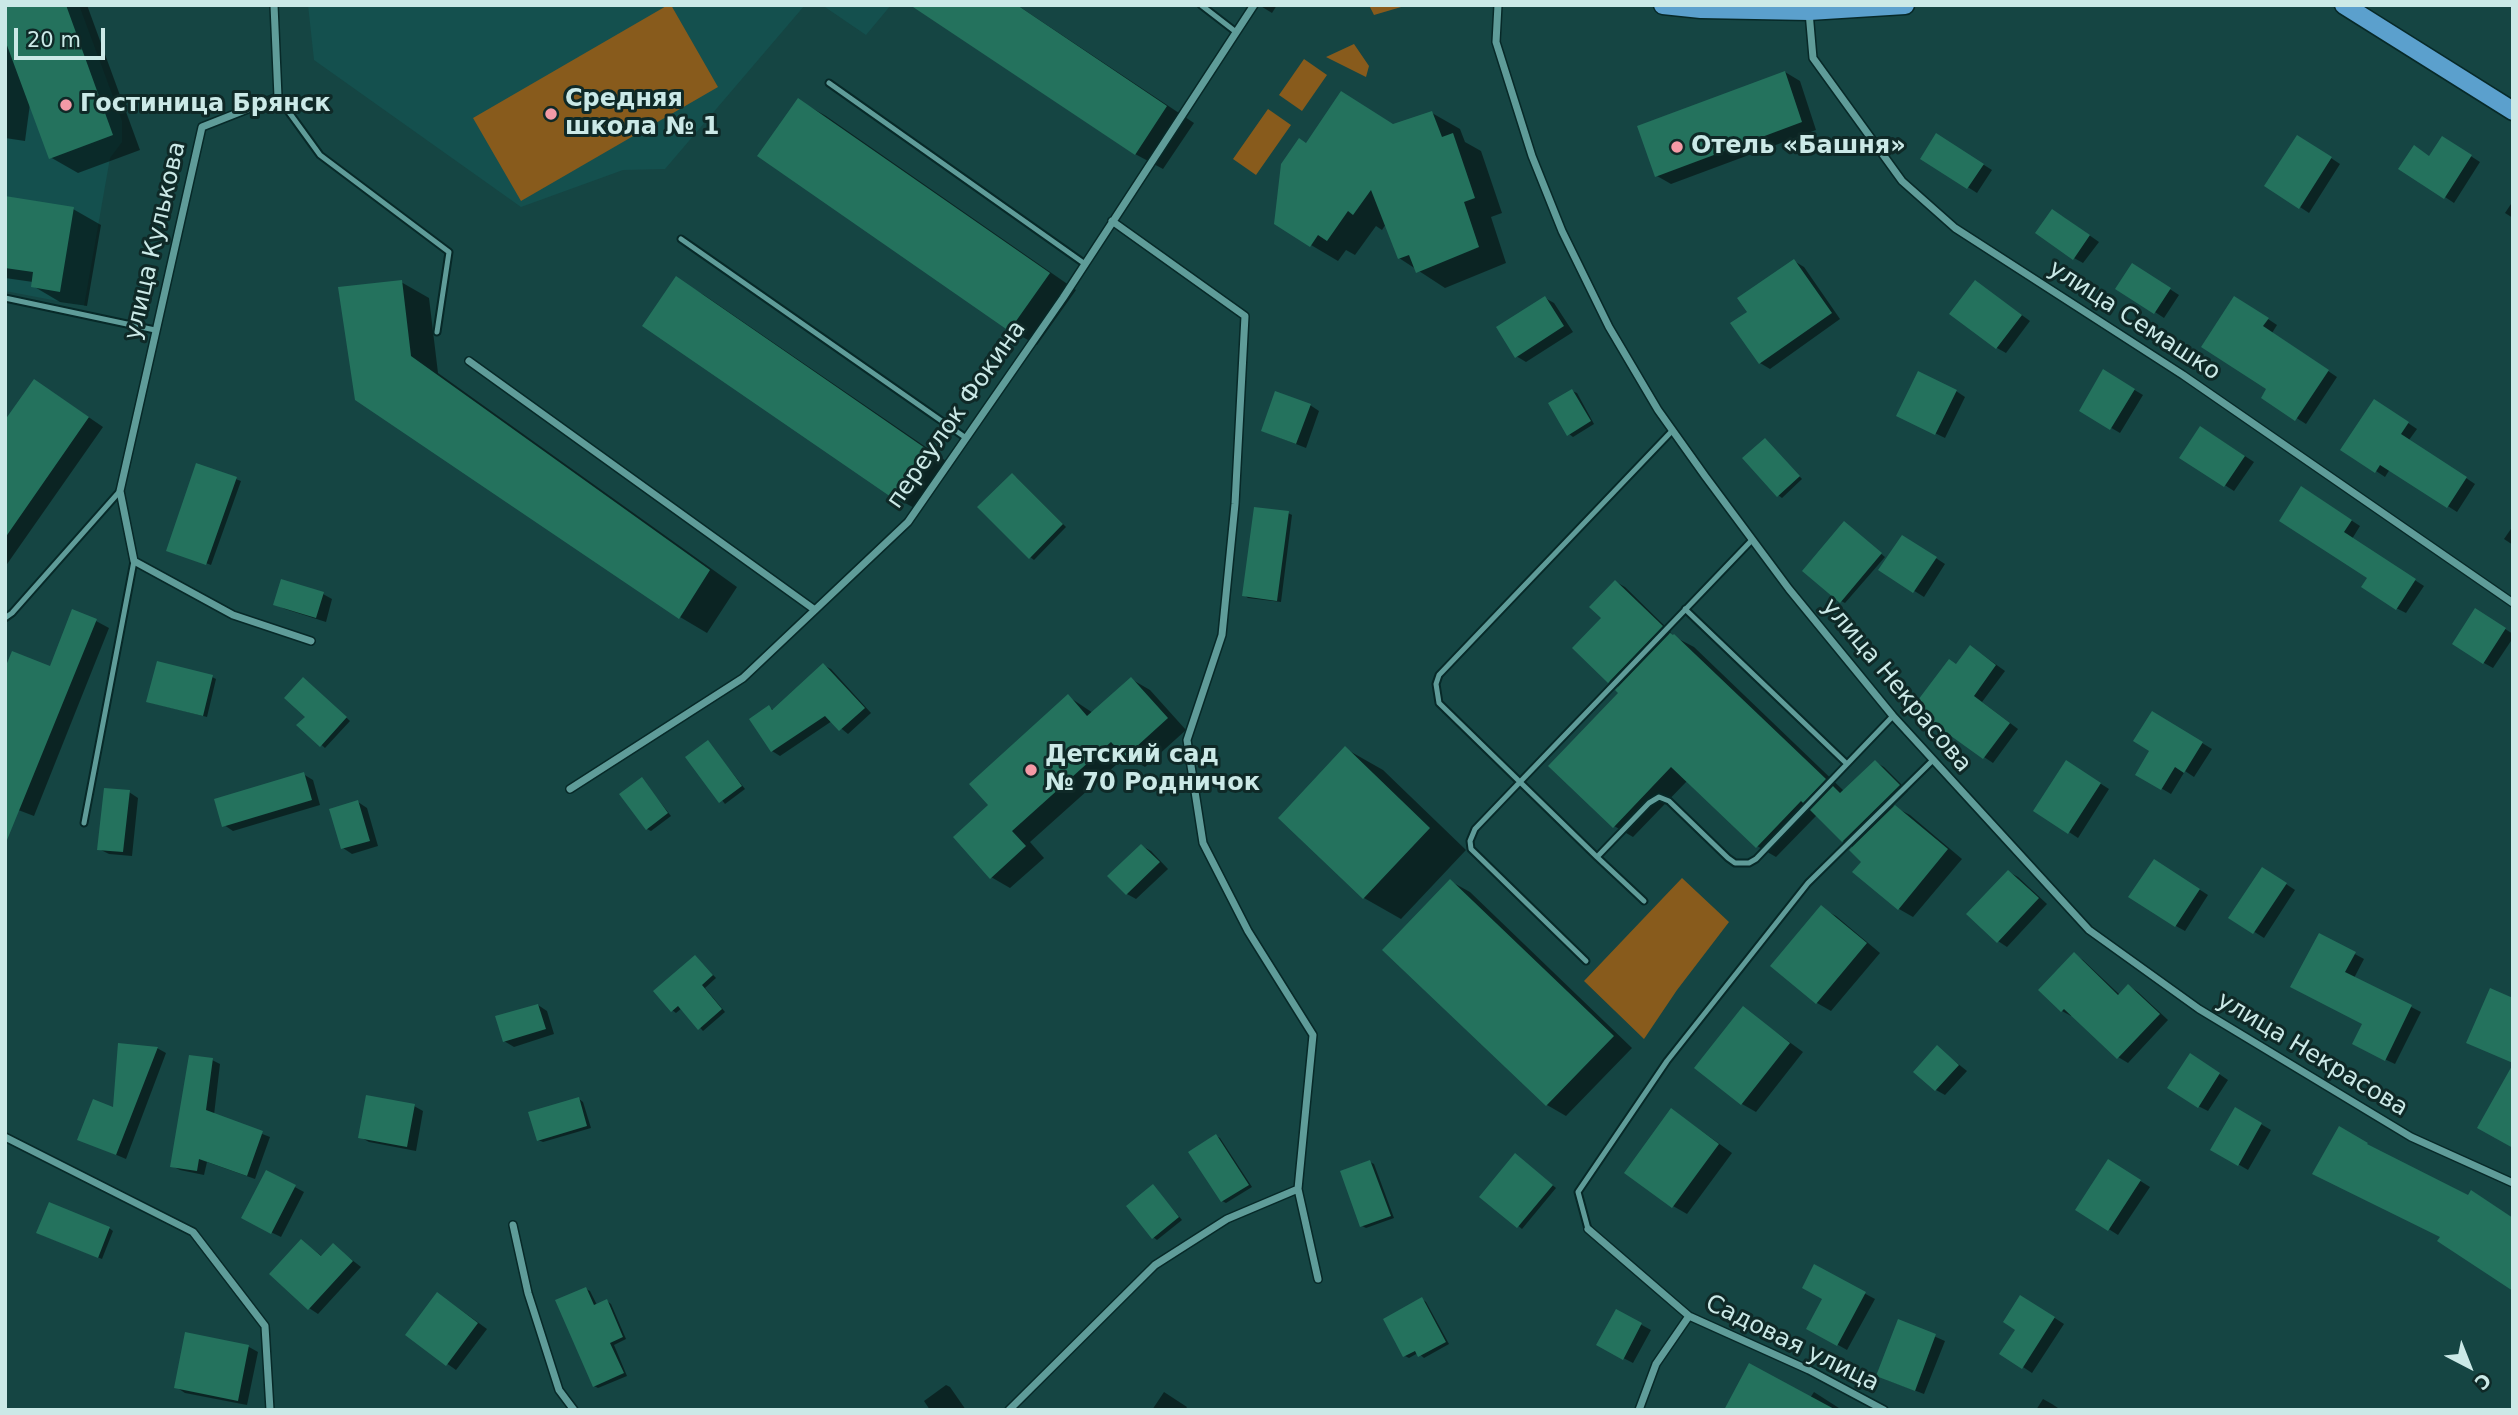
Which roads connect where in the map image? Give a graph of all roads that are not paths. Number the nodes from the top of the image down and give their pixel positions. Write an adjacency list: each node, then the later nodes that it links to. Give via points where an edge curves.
1 (274, 5): 11 (street)
2 (1200, 5): 9 (lane)
3 (1254, 5): 9 (street, переулок Фокина)
4 (1498, 5): 20 (street, улица Некрасова, via 1496,42 1532,156 1562,231 1609,327)
5 (1663, 5): 8 (main road)
6 (1905, 5): 8 (main road)
7 (2344, 5): 12 (main road)
8 (1809, 11): 25 (street, улица Семашко, via 1813,58 1902,181 1955,228 2183,375)
9 (1236, 32): 13 (street, переулок Фокина)
10 (829, 83): 15 (lane)
11 (278, 97): 17 (street, улица Кулькова, via 202,127); 18 (lane, via 320,155 449,252)
12 (2513, 111)
13 (1112, 221): 15 (street, переулок Фокина); 41 (street, via 1245,316 1235,504 1222,635 1187,740 1203,843 1248,931 1312,1035)
14 (681, 239): 21 (lane)
15 (1085, 264): 21 (street, переулок Фокина)
16 (5, 298): 17 (lane)
17 (155, 330): 22 (street, улица Кулькова)
18 (437, 332)
19 (469, 361): 27 (street)
20 (1672, 431): 23 (street, улица Некрасова); 33 (lane, via 1439,675 1439,703)
21 (966, 438): 27 (street, переулок Фокина, via 908,522)
22 (120, 491): 24 (street); 28 (lane)
23 (1752, 540): 26 (lane); 30 (street, улица Некрасова)
24 (134, 561): 29 (street, via 233,615); 35 (lane)
25 (2513, 603)
26 (1685, 609): 32 (lane); 33 (lane)
27 (815, 610): 34 (street, переулок Фокина, via 743,678)
28 (5, 618)
29 (311, 641)
30 (1893, 716): 31 (street, улица Некрасова); 32 (lane)
31 (1932, 761): 40 (street, улица Некрасова, via 2100,938 2199,1009 2399,1130); 43 (lane, via 1808,883 1667,1060 1578,1192)
32 (1847, 764): 36 (lane, via 1749,863 1735,863 1669,801 1659,797)
33 (1520, 782): 36 (lane); 38 (lane, via 1475,829 1471,849)
34 (570, 789)
35 (84, 823)
36 (1597, 857): 37 (lane)
37 (1644, 901)
38 (1586, 961)
39 (5, 1137): 46 (street, via 193,1232 265,1326)
40 (2513, 1183)
41 (1298, 1189): 44 (street); 48 (street, via 1227,1219 1155,1265)
42 (513, 1225): 47 (street, via 528,1293 559,1390)
43 (1588, 1229): 45 (street, Садовая улица)
44 (1318, 1279)
45 (1689, 1316): 49 (street, via 1656,1364); 50 (street, Садовая улица)
46 (270, 1410)
47 (574, 1410)
48 (1009, 1410)
49 (1639, 1410)
50 (1884, 1410)

